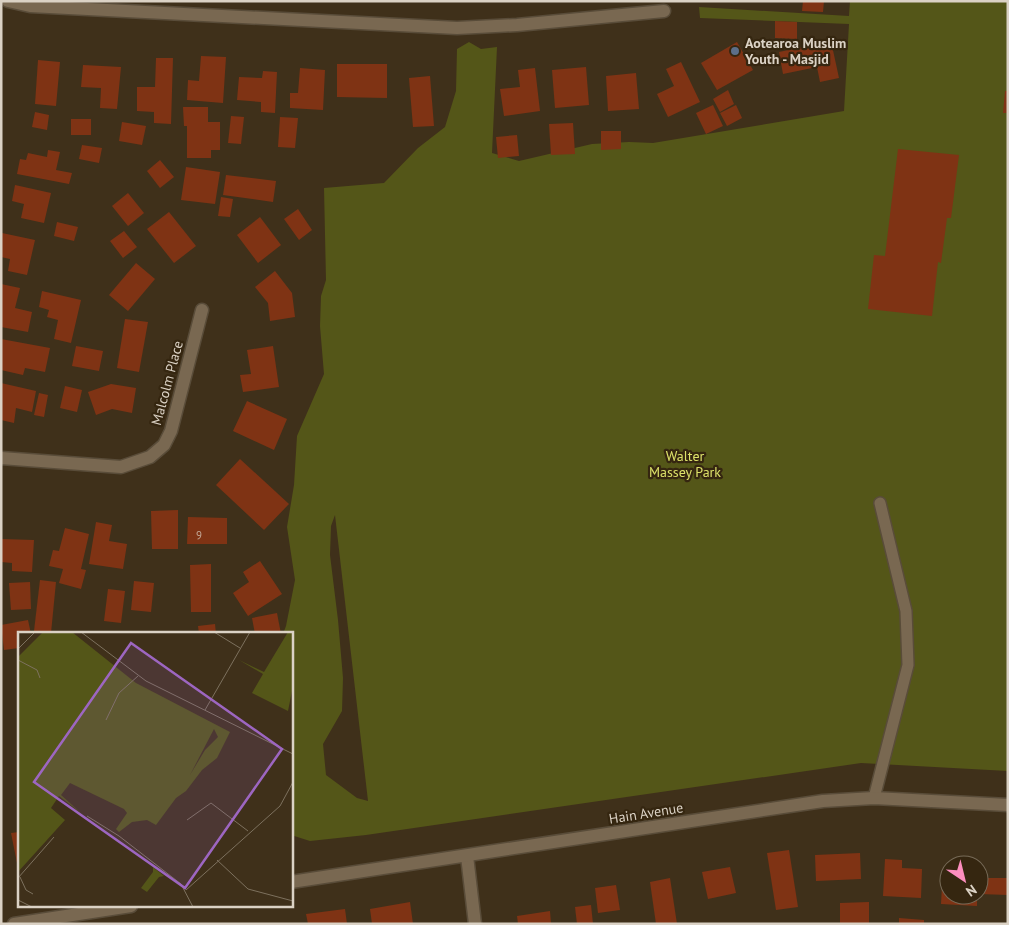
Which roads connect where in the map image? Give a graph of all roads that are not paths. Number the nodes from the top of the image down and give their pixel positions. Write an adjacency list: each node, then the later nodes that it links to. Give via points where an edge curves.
1 (8, 1): 2 (street, via 30,6 458,28 517,26)
2 (664, 11)
3 (202, 310): 4 (street, Malcolm Place, via 171,431 164,445 150,457 120,467)
4 (1, 458)
5 (880, 504): 6 (lane, via 906,610 908,665)
6 (874, 798): 7 (street, Hain Avenue); 8 (street, Hain Avenue, via 822,801)
7 (1008, 805)
8 (468, 856): 9 (street, Hain Avenue); 12 (street)
9 (292, 882)
10 (118, 908): 11 (street)
11 (14, 924)
12 (476, 924)

